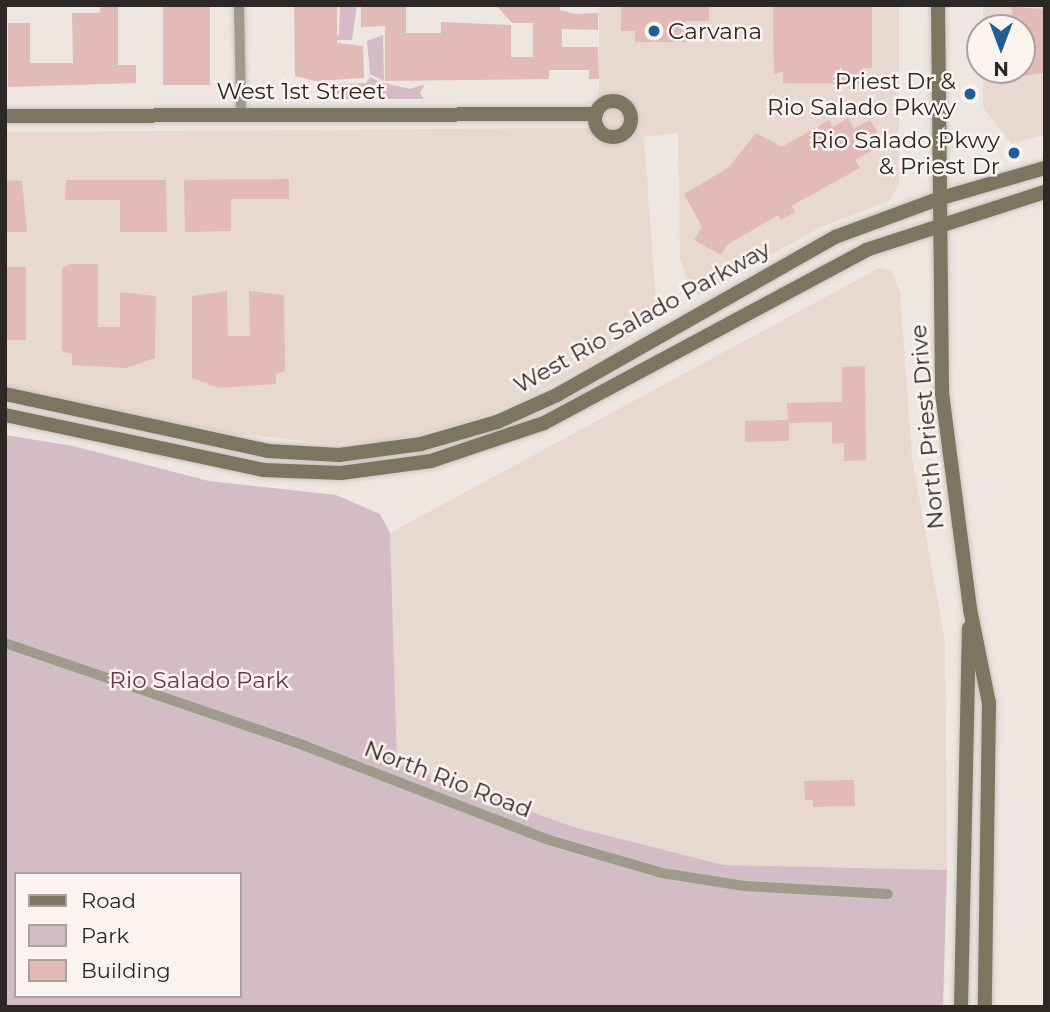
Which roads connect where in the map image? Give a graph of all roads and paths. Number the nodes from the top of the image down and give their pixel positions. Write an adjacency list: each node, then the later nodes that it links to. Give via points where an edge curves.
1 (239, 5): 3 (street)
2 (939, 5): 8 (main road, North Priest Drive)
3 (241, 114): 4 (main road, West 1st Street); 5 (main road, West 1st Street)
4 (596, 114)
5 (5, 116)
6 (1045, 168): 8 (main road, West Rio Salado Parkway)
7 (1045, 192): 9 (main road, West Rio Salado Parkway)
8 (938, 199): 9 (main road, North Priest Drive); 11 (main road, West Rio Salado Parkway, via 800,254 538,404 421,444 339,455 268,451)
9 (938, 225): 13 (main road, West Rio Salado Parkway, via 812,276 532,429 431,461 341,473 263,470); 14 (main road, North Priest Drive, via 942,393)
10 (5, 394): 11 (main road, West Rio Salado Parkway)
11 (42, 400): 13 (main road)
12 (5, 415): 13 (main road, West Rio Salado Parkway)
13 (37, 419)
14 (970, 609): 17 (main road, North Priest Drive); 18 (main road, North Priest Drive, via 989,703)
15 (5, 643): 16 (street, North Rio Road, via 305,746 549,840 662,873 744,886)
16 (888, 894)
17 (961, 1007)
18 (985, 1007)

